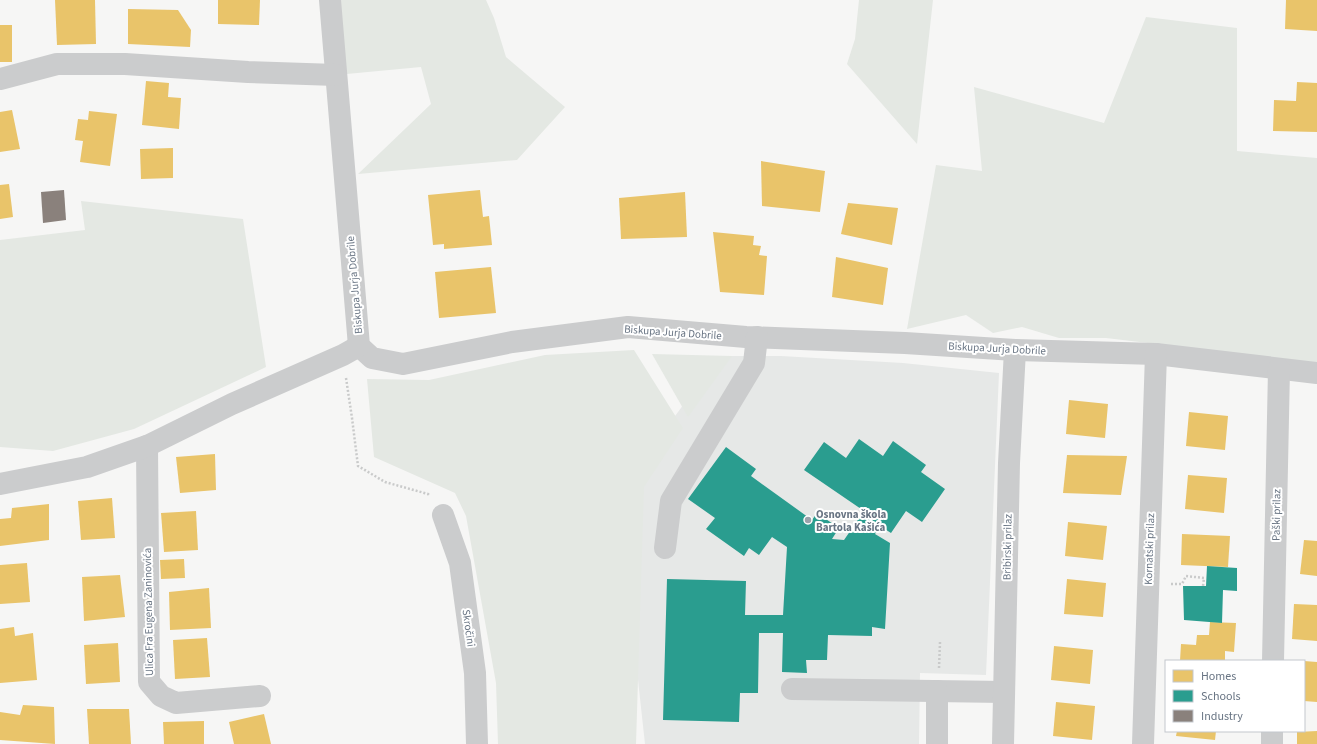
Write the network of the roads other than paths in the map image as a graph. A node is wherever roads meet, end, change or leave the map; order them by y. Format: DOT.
graph roads {
  1 [pos="330,0"];
  2 [pos="336,75"];
  3 [pos="0,79"];
  4 [pos="757,337"];
  5 [pos="351,350"];
  6 [pos="1016,350"];
  7 [pos="1156,354"];
  8 [pos="1279,369"];
  9 [pos="1317,373"];
  10 [pos="147,446"];
  11 [pos="0,484"];
  12 [pos="443,515"];
  13 [pos="665,548"];
  14 [pos="1273,660"];
  15 [pos="792,689"];
  16 [pos="938,691"];
  17 [pos="1004,692"];
  18 [pos="260,696"];
  19 [pos="1272,732"];
  20 [pos="477,744"];
  21 [pos="937,744"];
  22 [pos="1003,744"];
  23 [pos="1143,744"];
  24 [pos="1272,744"];
  1 -- 2 [label="street, Biskupa Jurja Dobrile"];
  2 -- 3 [label="street"];
  2 -- 5 [label="street, Biskupa Jurja Dobrile"];
  4 -- 5 [label="street, Biskupa Jurja Dobrile"];
  4 -- 6 [label="street, Biskupa Jurja Dobrile"];
  4 -- 13 [label="street"];
  5 -- 10 [label="street"];
  6 -- 7 [label="street, Biskupa Jurja Dobrile"];
  6 -- 17 [label="street, Bribirski prilaz"];
  7 -- 8 [label="street, Biskupa Jurja Dobrile"];
  7 -- 23 [label="street, Kornatski prilaz"];
  8 -- 9 [label="street, Biskupa Jurja Dobrile"];
  8 -- 14 [label="street, Paški prilaz"];
  10 -- 11 [label="street"];
  10 -- 18 [label="street, Ulica Fra Eugena Zaninovića"];
  12 -- 20 [label="street, Skročini"];
  15 -- 16 [label="street"];
  16 -- 17 [label="street"];
  16 -- 21 [label="street"];
  17 -- 22 [label="street, Bribirski prilaz"];
  19 -- 24 [label="street"];
}
